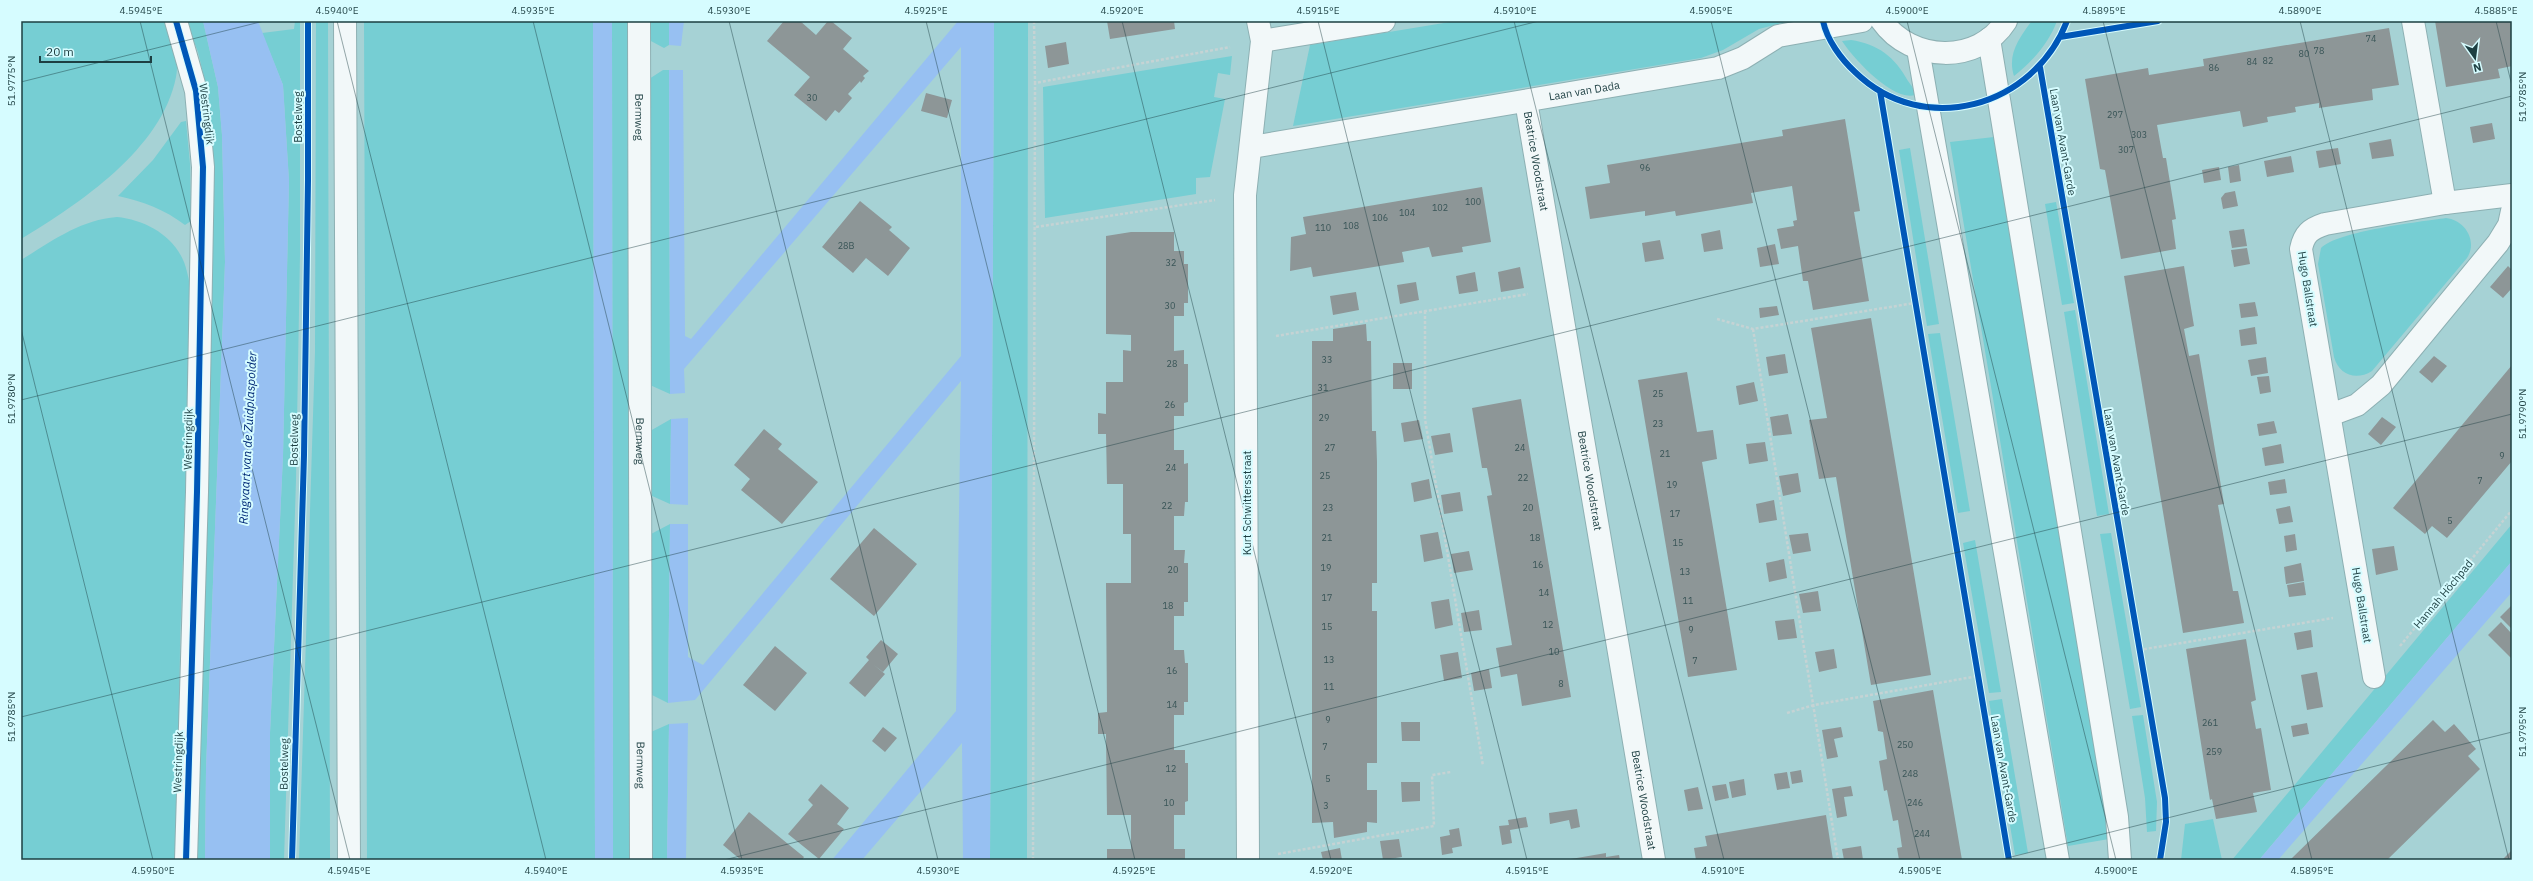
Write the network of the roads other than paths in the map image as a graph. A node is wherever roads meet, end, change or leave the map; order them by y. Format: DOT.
graph roads {
  1 [pos="176,21"];
  2 [pos="345,21"];
  3 [pos="639,21"];
  4 [pos="1384,21"];
  5 [pos="1862,21"];
  6 [pos="1882,21"];
  7 [pos="2006,21"];
  8 [pos="2414,21"];
  9 [pos="1260,31"];
  10 [pos="1989,39"];
  11 [pos="1918,49"];
  12 [pos="1526,101"];
  13 [pos="1252,147"];
  14 [pos="2512,195"];
  15 [pos="2445,203"];
  16 [pos="2512,211"];
  17 [pos="2330,415"];
  18 [pos="2374,677"];
  19 [pos="186,860"];
  20 [pos="349,860"];
  21 [pos="641,860"];
  22 [pos="1248,860"];
  23 [pos="1654,860"];
  24 [pos="2058,860"];
  25 [pos="2120,860"];
  1 -- 19 [label="street, Westringdijk"];
  2 -- 20 [label="street"];
  3 -- 21 [label="street, Bermweg"];
  4 -- 9 [label="street"];
  5 -- 12 [label="street, Laan van Dada"];
  6 -- 11 [label="street"];
  7 -- 10 [label="street"];
  8 -- 15 [label="street"];
  9 -- 13 [label="street, Kurt Schwittersstraat"];
  10 -- 11 [label="street"];
  10 -- 25 [label="street"];
  11 -- 24 [label="street"];
  12 -- 13 [label="street, Laan van Dada"];
  12 -- 23 [label="street, Beatrice Woodstraat"];
  13 -- 22 [label="street, Kurt Schwittersstraat"];
  14 -- 15 [label="street, Hugo Ballstraat"];
  15 -- 17 [label="street, Hugo Ballstraat"];
  16 -- 17 [label="street"];
  17 -- 18 [label="street, Hugo Ballstraat"];
}
